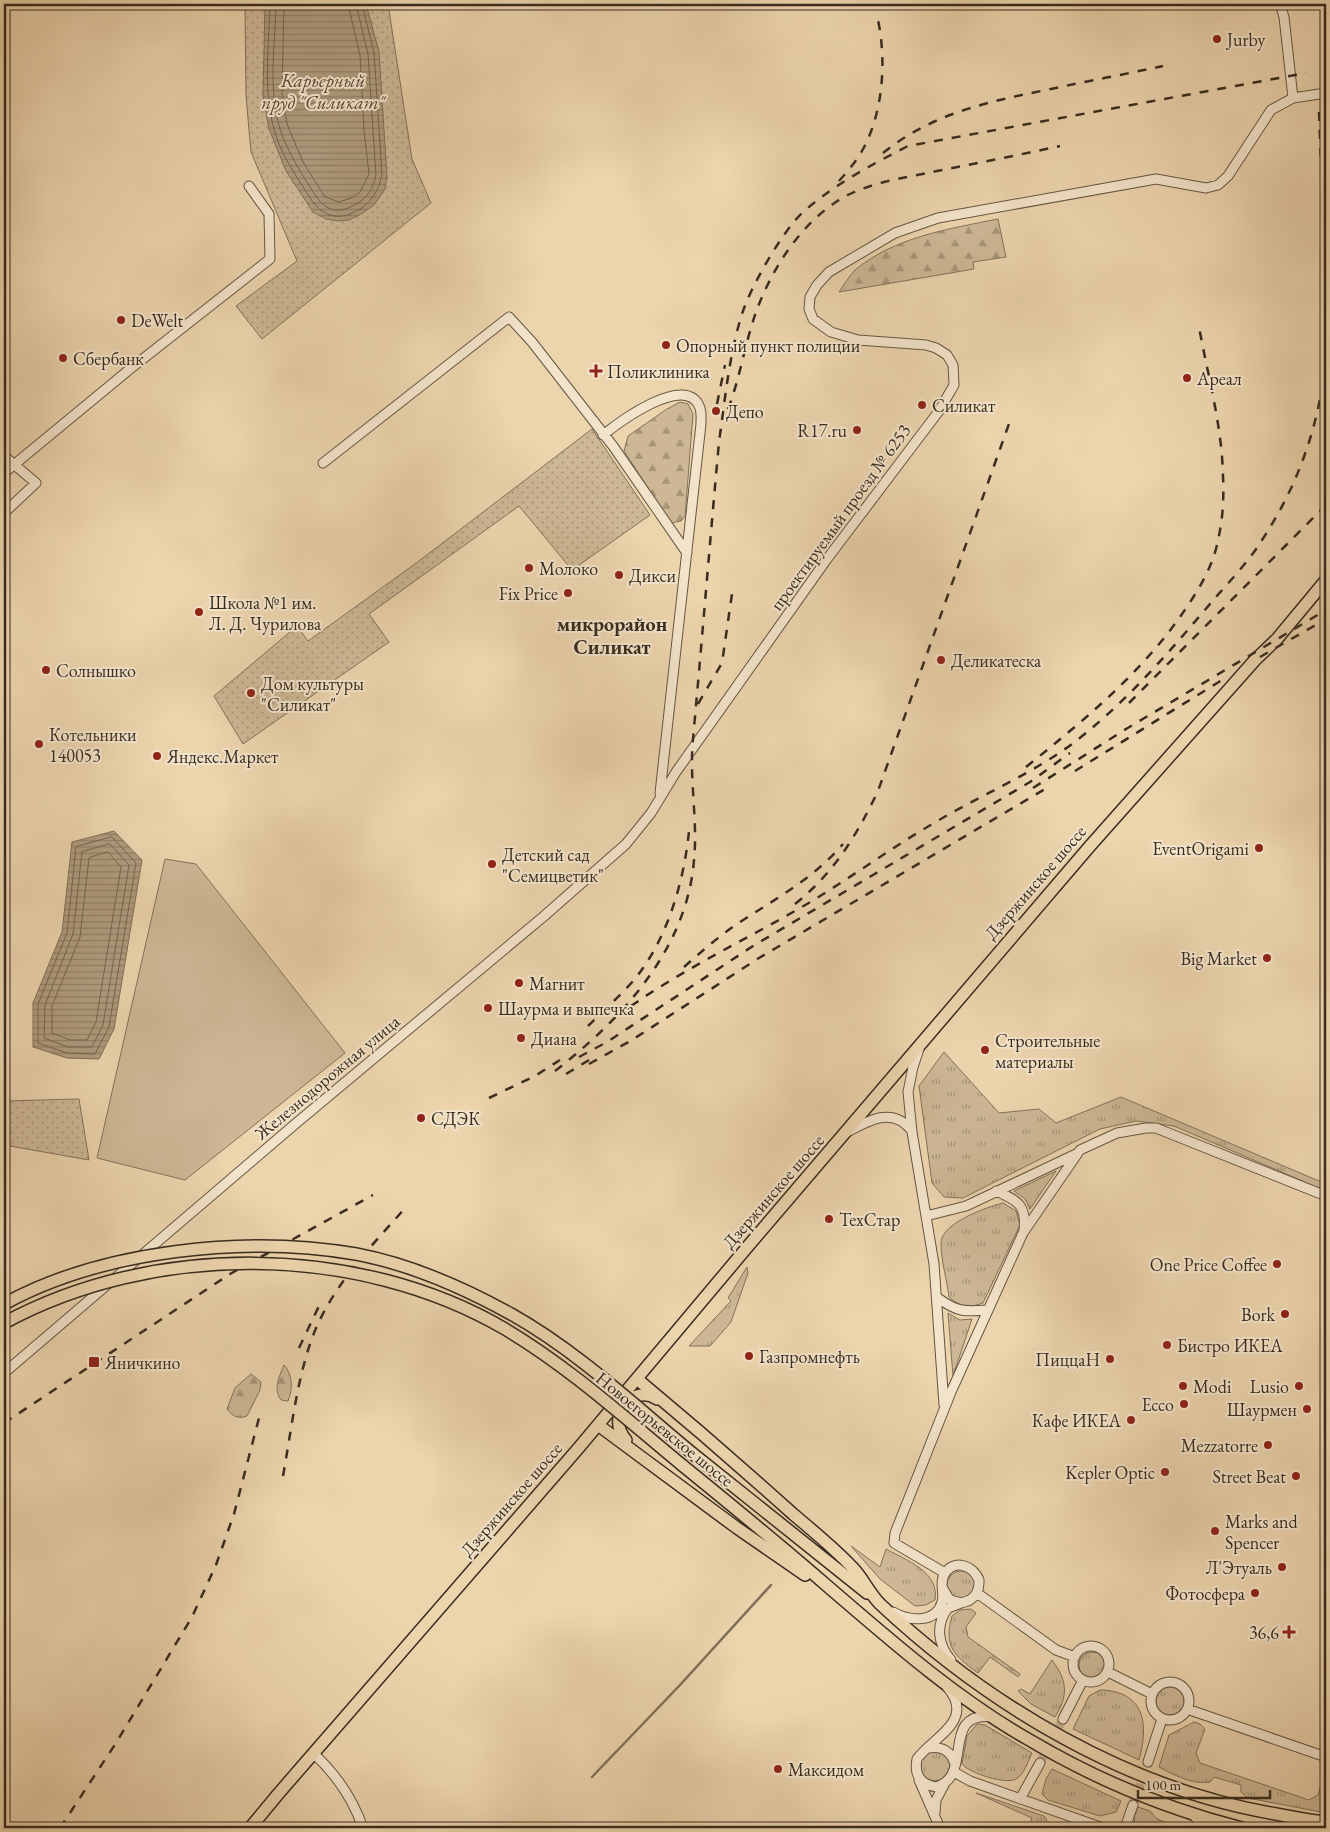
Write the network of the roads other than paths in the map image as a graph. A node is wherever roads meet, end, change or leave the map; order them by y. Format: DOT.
graph roads {
  1 [pos="1280,4"];
  2 [pos="1326,93"];
  3 [pos="1292,98"];
  4 [pos="249,186"];
  5 [pos="603,434"];
  6 [pos="4,456"];
  7 [pos="14,463"];
  8 [pos="323,463"];
  9 [pos="4,473"];
  10 [pos="4,513"];
  11 [pos="687,554"];
  12 [pos="1326,580"];
  13 [pos="659,795"];
  14 [pos="928,1034"];
  15 [pos="912,1132"];
  16 [pos="844,1134"];
  17 [pos="1076,1154"];
  18 [pos="996,1191"];
  19 [pos="1326,1196"];
  20 [pos="926,1216"];
  21 [pos="1023,1233"];
  22 [pos="938,1298"];
  23 [pos="4,1304"];
  24 [pos="988,1310"];
  25 [pos="4,1323"];
  26 [pos="4,1373"];
  27 [pos="637,1379"];
  28 [pos="944,1410"];
  29 [pos="675,1412"];
  30 [pos="598,1424"];
  31 [pos="637,1453"];
  32 [pos="945,1573"];
  33 [pos="942,1587"];
  34 [pos="977,1593"];
  35 [pos="962,1603"];
  36 [pos="881,1605"];
  37 [pos="871,1623"];
  38 [pos="1075,1657"];
  39 [pos="956,1666"];
  40 [pos="1108,1672"];
  41 [pos="936,1675"];
  42 [pos="1083,1680"];
  43 [pos="1152,1694"];
  44 [pos="1187,1709"];
  45 [pos="993,1717"];
  46 [pos="1162,1718"];
  47 [pos="1062,1719"];
  48 [pos="928,1748"];
  49 [pos="313,1753"];
  50 [pos="1326,1757"];
  51 [pos="1040,1762"];
  52 [pos="1148,1762"];
  53 [pos="955,1770"];
  54 [pos="917,1775"];
  55 [pos="944,1785"];
  56 [pos="1020,1799"];
  57 [pos="1133,1805"];
  58 [pos="1186,1812"];
  59 [pos="935,1816"];
  60 [pos="1325,1821"];
  61 [pos="250,1828"];
  62 [pos="363,1828"];
  63 [pos="940,1828"];
  64 [pos="1103,1828"];
  65 [pos="1124,1828"];
  66 [pos="1208,1828"];
  67 [pos="1242,1828"];
  1 -- 3 [label="street"];
  2 -- 3 [label="street, проектируемый проезд № 6253"];
  3 -- 13 [label="street, проектируемый проезд № 6253"];
  4 -- 7 [label="street"];
  5 -- 8 [label="street"];
  5 -- 11 [label="street"];
  5 -- 11 [label="street"];
  6 -- 7 [label="street"];
  7 -- 9 [label="street"];
  7 -- 10 [label="street"];
  11 -- 13 [label="street"];
  12 -- 14 [label="main road, Дзержинское шоссе"];
  13 -- 26 [label="street, Железнодорожная улица"];
  14 -- 15 [label="street"];
  14 -- 16 [label="main road, Дзержинское шоссе"];
  15 -- 16 [label="street"];
  15 -- 20 [label="street"];
  16 -- 27 [label="main road, Дзержинское шоссе"];
  17 -- 18 [label="street"];
  17 -- 19 [label="street"];
  17 -- 21 [label="street"];
  18 -- 20 [label="street"];
  18 -- 21 [label="street"];
  20 -- 22 [label="street"];
  21 -- 24 [label="street"];
  22 -- 24 [label="street"];
  22 -- 28 [label="street"];
  23 -- 36 [label="main road, Новоегорьевское шоссе, bridge"];
  24 -- 28 [label="street"];
  25 -- 37 [label="main road, Новоегорьевское шоссе, bridge"];
  27 -- 29 [label="main road"];
  27 -- 30 [label="main road, Дзержинское шоссе"];
  28 -- 32 [label="street"];
  29 -- 31 [label="main road"];
  29 -- 36 [label="main road"];
  30 -- 31 [label="main road"];
  30 -- 49 [label="main road, Дзержинское шоссе"];
  31 -- 37 [label="main road"];
  32 -- 33 [label="street"];
  32 -- 34 [label="street"];
  33 -- 35 [label="street"];
  33 -- 36 [label="street"];
  34 -- 35 [label="street"];
  34 -- 38 [label="street"];
  35 -- 39 [label="street"];
  36 -- 39 [label="main road, Новоегорьевское шоссе"];
  37 -- 41 [label="main road, Новоегорьевское шоссе"];
  38 -- 40 [label="street"];
  38 -- 42 [label="street"];
  39 -- 60 [label="main road, Новоегорьевское шоссе"];
  40 -- 42 [label="street"];
  40 -- 43 [label="street"];
  41 -- 45 [label="main road, Новоегорьевское шоссе"];
  41 -- 48 [label="street"];
  42 -- 47 [label="street"];
  43 -- 44 [label="street"];
  43 -- 46 [label="street"];
  44 -- 46 [label="street"];
  44 -- 50 [label="street"];
  45 -- 53 [label="street"];
  45 -- 58 [label="main road, Новоегорьевское шоссе"];
  46 -- 52 [label="street"];
  48 -- 53 [label="street"];
  48 -- 54 [label="street"];
  49 -- 61 [label="main road, Дзержинское шоссе"];
  49 -- 62 [label="street"];
  51 -- 56 [label="street"];
  53 -- 55 [label="street"];
  53 -- 56 [label="street"];
  54 -- 55 [label="street"];
  54 -- 59 [label="street"];
  55 -- 59 [label="street"];
  56 -- 64 [label="street"];
  57 -- 65 [label="street"];
  58 -- 66 [label="street"];
  58 -- 67 [label="main road, Новоегорьевское шоссе"];
  59 -- 63 [label="street"];
}
